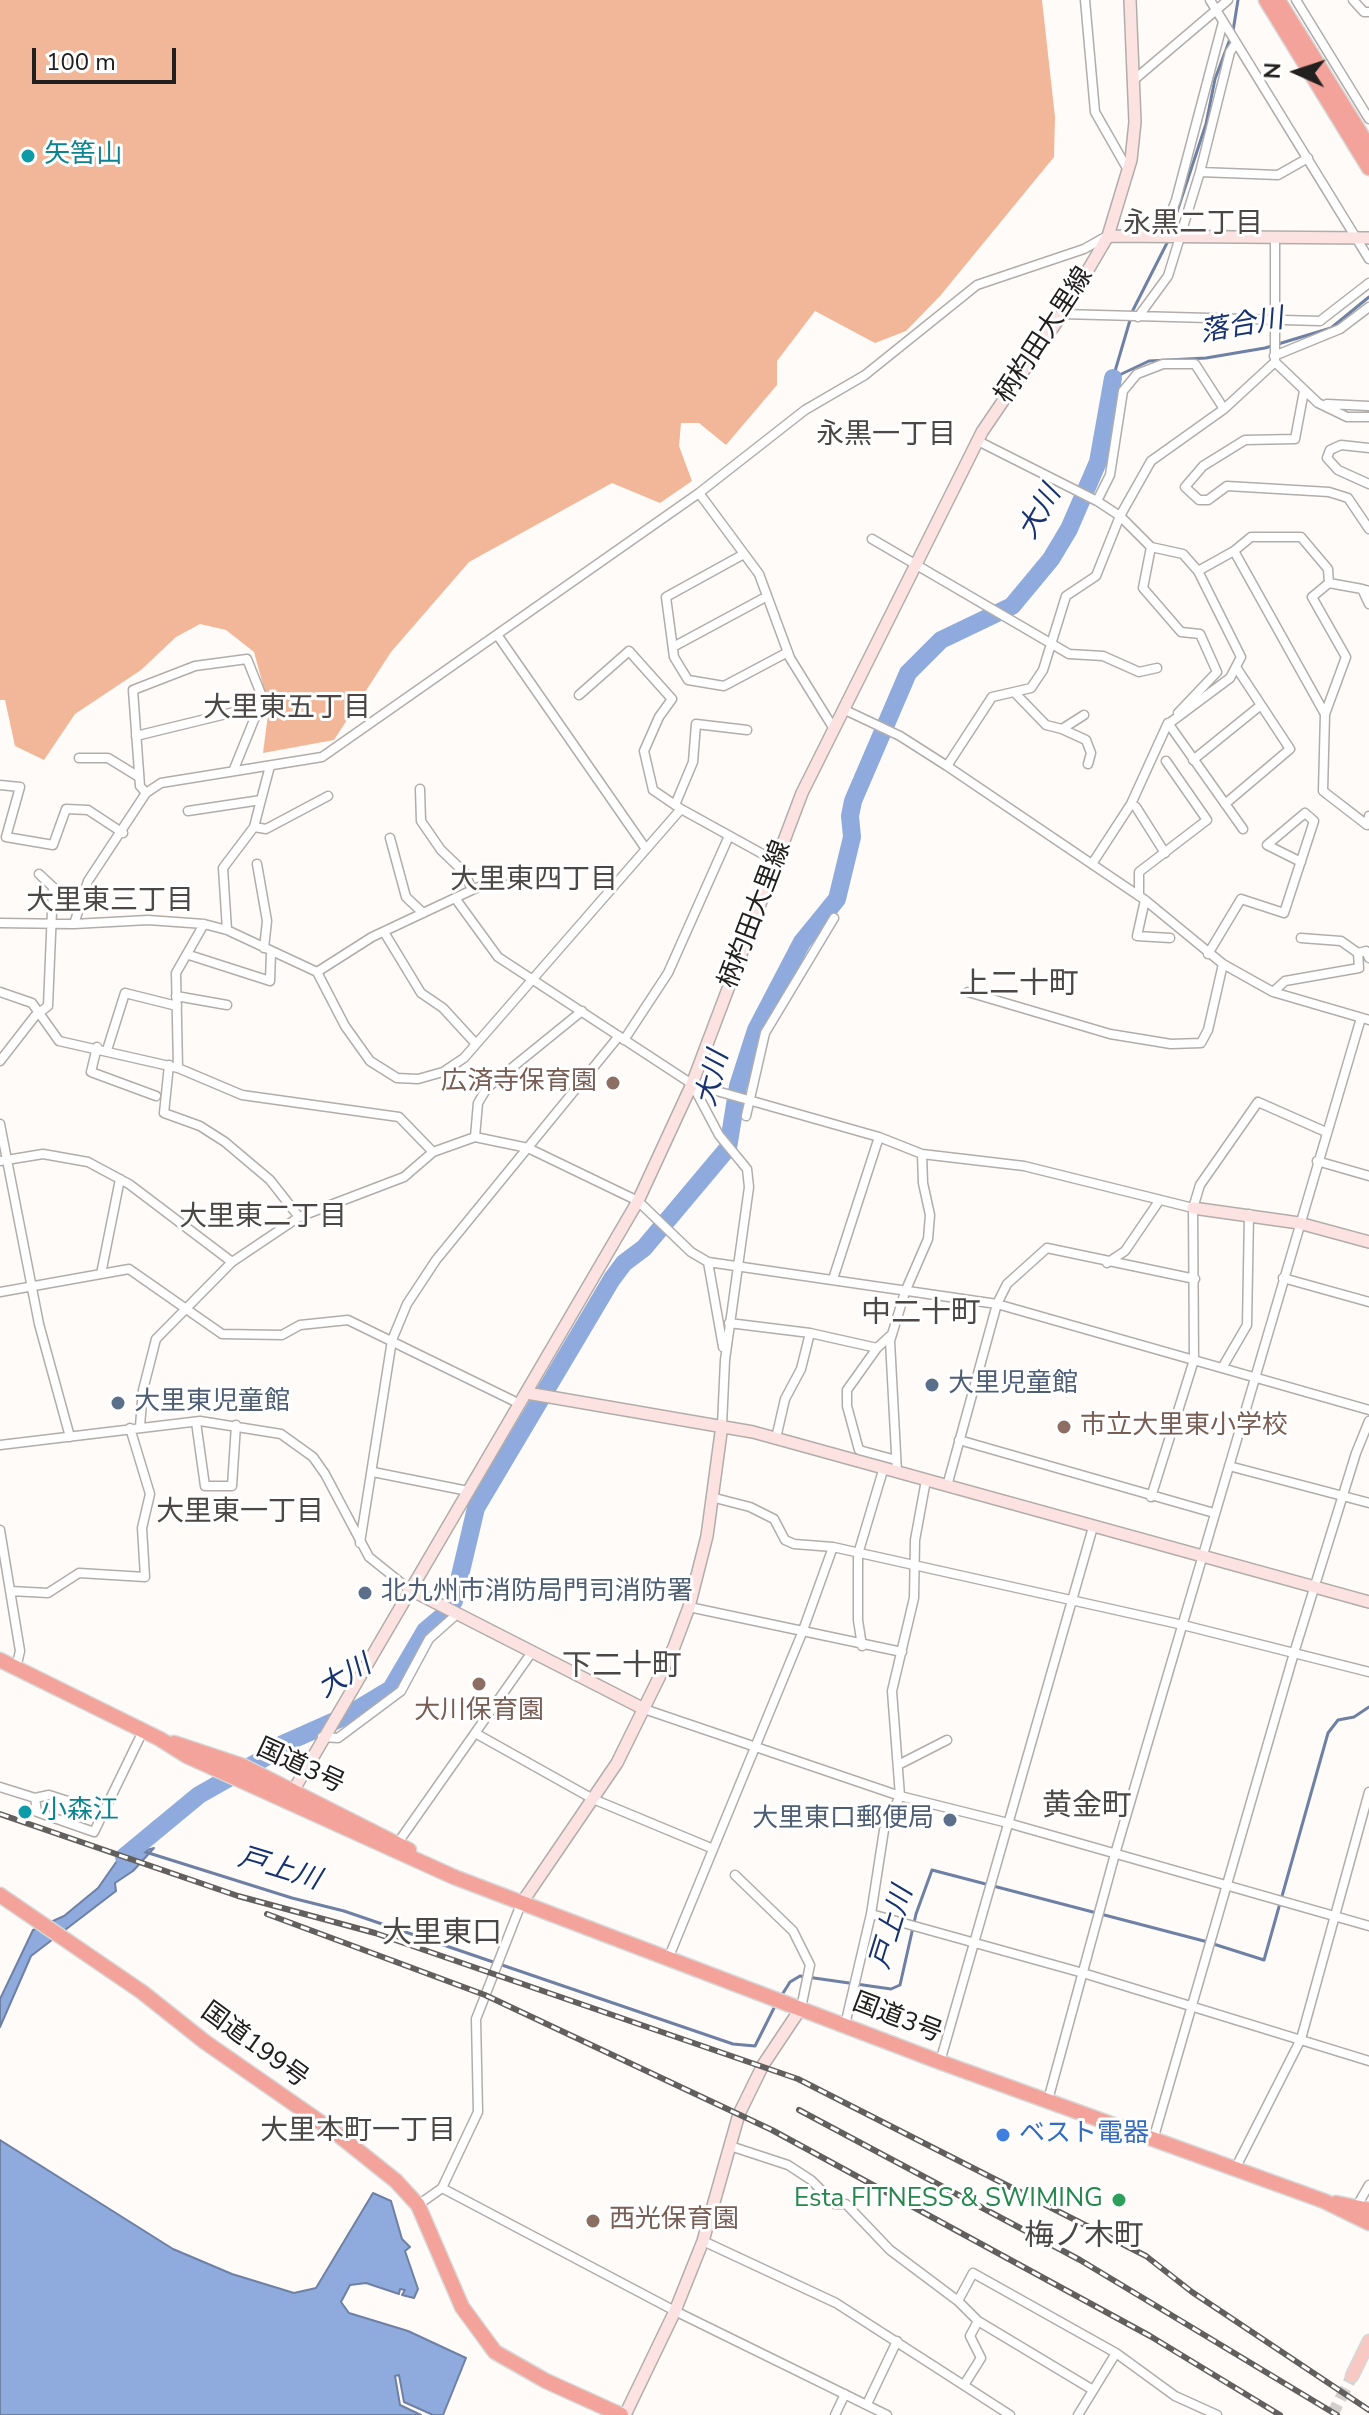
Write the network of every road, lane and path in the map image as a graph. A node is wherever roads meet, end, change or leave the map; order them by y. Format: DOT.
graph roads {
  1 [pos="1085,0"];
  2 [pos="1130,0"];
  3 [pos="1228,0"];
  4 [pos="1266,0"];
  5 [pos="1278,0"];
  6 [pos="1296,0"];
  7 [pos="1353,0"];
  8 [pos="1212,4"];
  9 [pos="1369,12"];
  10 [pos="1223,22"];
  11 [pos="1236,43"];
  12 [pos="1135,79"];
  13 [pos="1369,119"];
  14 [pos="1369,147"];
  15 [pos="1308,158"];
  16 [pos="1369,168"];
  17 [pos="1128,170"];
  18 [pos="1200,172"];
  19 [pos="1108,236"];
  20 [pos="1172,236"];
  21 [pos="1275,237"];
  22 [pos="1356,238"];
  23 [pos="1369,238"];
  24 [pos="1369,259"];
  25 [pos="1369,283"];
  26 [pos="1369,307"];
  27 [pos="1062,314"];
  28 [pos="1138,317"];
  29 [pos="1273,320"];
  30 [pos="1275,359"];
  31 [pos="1304,391"];
  32 [pos="1318,403"];
  33 [pos="1369,406"];
  34 [pos="1224,409"];
  35 [pos="1369,417"];
  36 [pos="978,441"];
  37 [pos="1369,448"];
  38 [pos="1369,484"];
  39 [pos="699,493"];
  40 [pos="1097,501"];
  41 [pos="1120,516"];
  42 [pos="1369,529"];
  43 [pos="872,539"];
  44 [pos="1151,547"];
  45 [pos="1234,551"];
  46 [pos="744,554"];
  47 [pos="917,563"];
  48 [pos="1198,571"];
  49 [pos="1329,583"];
  50 [pos="1366,590"];
  51 [pos="762,599"];
  52 [pos="1369,604"];
  53 [pos="498,636"];
  54 [pos="1050,643"];
  55 [pos="673,647"];
  56 [pos="788,652"];
  57 [pos="1236,667"];
  58 [pos="1157,668"];
  59 [pos="1015,693"];
  60 [pos="579,695"];
  61 [pos="1261,705"];
  62 [pos="259,706"];
  63 [pos="845,710"];
  64 [pos="1325,714"];
  65 [pos="1084,715"];
  66 [pos="1167,725"];
  67 [pos="834,729"];
  68 [pos="1062,729"];
  69 [pos="747,730"];
  70 [pos="136,736"];
  71 [pos="79,758"];
  72 [pos="1193,760"];
  73 [pos="1166,761"];
  74 [pos="1088,764"];
  75 [pos="270,766"];
  76 [pos="947,766"];
  77 [pos="234,769"];
  78 [pos="139,777"];
  79 [pos="0,785"];
  80 [pos="420,789"];
  81 [pos="146,793"];
  82 [pos="328,796"];
  83 [pos="261,800"];
  84 [pos="1225,804"];
  85 [pos="678,807"];
  86 [pos="1136,807"];
  87 [pos="188,811"];
  88 [pos="1368,824"];
  89 [pos="254,827"];
  90 [pos="1243,829"];
  91 [pos="123,833"];
  92 [pos="729,836"];
  93 [pos="390,838"];
  94 [pos="646,849"];
  95 [pos="1165,853"];
  96 [pos="777,862"];
  97 [pos="1301,862"];
  98 [pos="257,864"];
  99 [pos="1092,864"];
  100 [pos="515,871"];
  101 [pos="39,874"];
  102 [pos="472,890"];
  103 [pos="455,898"];
  104 [pos="1142,898"];
  105 [pos="423,913"];
  106 [pos="834,918"];
  107 [pos="0,923"];
  108 [pos="74,924"];
  109 [pos="204,924"];
  110 [pos="51,925"];
  111 [pos="227,930"];
  112 [pos="384,932"];
  113 [pos="1170,938"];
  114 [pos="1301,938"];
  115 [pos="268,950"];
  116 [pos="1366,952"];
  117 [pos="1208,954"];
  118 [pos="189,955"];
  119 [pos="1223,964"];
  120 [pos="317,972"];
  121 [pos="532,976"];
  122 [pos="0,992"];
  123 [pos="968,992"];
  124 [pos="1273,992"];
  125 [pos="176,1001"];
  126 [pos="227,1005"];
  127 [pos="582,1011"];
  128 [pos="42,1013"];
  129 [pos="1365,1019"];
  130 [pos="622,1038"];
  131 [pos="476,1044"];
  132 [pos="97,1047"];
  133 [pos="107,1050"];
  134 [pos="0,1061"];
  135 [pos="174,1067"];
  136 [pos="692,1084"];
  137 [pos="156,1096"];
  138 [pos="749,1101"];
  139 [pos="746,1116"];
  140 [pos="0,1124"];
  141 [pos="1326,1132"];
  142 [pos="475,1137"];
  143 [pos="879,1137"];
  144 [pos="528,1148"];
  145 [pos="433,1152"];
  146 [pos="922,1154"];
  147 [pos="5,1160"];
  148 [pos="1317,1161"];
  149 [pos="1369,1176"];
  150 [pos="120,1179"];
  151 [pos="638,1201"];
  152 [pos="1159,1201"];
  153 [pos="1193,1208"];
  154 [pos="1249,1214"];
  155 [pos="299,1217"];
  156 [pos="1299,1223"];
  157 [pos="1369,1242"];
  158 [pos="232,1262"];
  159 [pos="708,1262"];
  160 [pos="1107,1263"];
  161 [pos="736,1266"];
  162 [pos="101,1274"];
  163 [pos="1283,1278"];
  164 [pos="833,1279"];
  165 [pos="1195,1279"];
  166 [pos="33,1286"];
  167 [pos="0,1292"];
  168 [pos="905,1292"];
  169 [pos="1369,1302"];
  170 [pos="997,1304"];
  171 [pos="187,1309"];
  172 [pos="729,1323"];
  173 [pos="810,1333"];
  174 [pos="893,1334"];
  175 [pos="392,1340"];
  176 [pos="877,1348"];
  177 [pos="725,1360"];
  178 [pos="1194,1360"];
  179 [pos="1222,1368"];
  180 [pos="1255,1379"];
  181 [pos="523,1398"];
  182 [pos="1369,1410"];
  183 [pos="1369,1421"];
  184 [pos="196,1422"];
  185 [pos="236,1425"];
  186 [pos="722,1425"];
  187 [pos="140,1426"];
  188 [pos="130,1428"];
  189 [pos="70,1437"];
  190 [pos="776,1438"];
  191 [pos="959,1440"];
  192 [pos="0,1445"];
  193 [pos="896,1466"];
  194 [pos="1229,1466"];
  195 [pos="884,1467"];
  196 [pos="373,1472"];
  197 [pos="926,1480"];
  198 [pos="947,1486"];
  199 [pos="468,1491"];
  200 [pos="1345,1494"];
  201 [pos="1151,1497"];
  202 [pos="715,1498"];
  203 [pos="1369,1503"];
  204 [pos="1214,1513"];
  205 [pos="1093,1527"];
  206 [pos="0,1530"];
  207 [pos="360,1543"];
  208 [pos="833,1547"];
  209 [pos="858,1554"];
  210 [pos="1204,1557"];
  211 [pos="913,1567"];
  212 [pos="1313,1588"];
  213 [pos="409,1589"];
  214 [pos="10,1591"];
  215 [pos="1071,1601"];
  216 [pos="1369,1602"];
  217 [pos="689,1607"];
  218 [pos="456,1614"];
  219 [pos="1183,1625"];
  220 [pos="802,1633"];
  221 [pos="862,1646"];
  222 [pos="532,1652"];
  223 [pos="902,1652"];
  224 [pos="1294,1653"];
  225 [pos="0,1660"];
  226 [pos="16,1668"];
  227 [pos="1369,1672"];
  228 [pos="644,1709"];
  229 [pos="143,1731"];
  230 [pos="475,1733"];
  231 [pos="322,1737"];
  232 [pos="160,1739"];
  233 [pos="947,1740"];
  234 [pos="754,1749"];
  235 [pos="900,1764"];
  236 [pos="0,1787"];
  237 [pos="1369,1792"];
  238 [pos="290,1796"];
  239 [pos="900,1796"];
  240 [pos="35,1798"];
  241 [pos="593,1799"];
  242 [pos="1367,1804"];
  243 [pos="102,1812"];
  244 [pos="1008,1823"];
  245 [pos="395,1847"];
  246 [pos="711,1848"];
  247 [pos="1115,1854"];
  248 [pos="735,1875"];
  249 [pos="1226,1884"];
  250 [pos="0,1895"];
  251 [pos="521,1904"];
  252 [pos="871,1914"];
  253 [pos="1335,1917"];
  254 [pos="1369,1926"];
  255 [pos="973,1943"];
  256 [pos="668,1959"];
  257 [pos="1083,1973"];
  258 [pos="1192,2006"];
  259 [pos="801,2008"];
  260 [pos="845,2025"];
  261 [pos="1301,2039"];
  262 [pos="1369,2061"];
  263 [pos="940,2062"];
  264 [pos="1048,2100"];
  265 [pos="1153,2140"];
  266 [pos="730,2146"];
  267 [pos="1235,2169"];
  268 [pos="1369,2185"];
  269 [pos="442,2188"];
  270 [pos="1324,2201"];
  271 [pos="418,2205"];
  272 [pos="1363,2208"];
  273 [pos="1369,2223"];
  274 [pos="703,2241"];
  275 [pos="958,2301"];
  276 [pos="675,2311"];
  277 [pos="978,2321"];
  278 [pos="897,2341"];
  279 [pos="1369,2341"];
  280 [pos="1116,2353"];
  281 [pos="1352,2376"];
  282 [pos="964,2385"];
  283 [pos="1093,2390"];
  284 [pos="845,2394"];
  285 [pos="867,2404"];
  286 [pos="623,2415"];
  287 [pos="835,2415"];
  288 [pos="887,2415"];
  289 [pos="1010,2415"];
  290 [pos="1078,2415"];
  291 [pos="1217,2415"];
  1 -- 17 [label="street"];
  2 -- 12 [label="street, 柄杓田大里線"];
  3 -- 8 [label="street"];
  4 -- 16 [label="highway"];
  5 -- 14 [label="highway"];
  6 -- 13 [label="street"];
  7 -- 9 [label="street"];
  8 -- 10 [label="street"];
  8 -- 12 [label="street"];
  10 -- 11 [label="street"];
  10 -- 20 [label="street"];
  11 -- 15 [label="street"];
  11 -- 18 [label="street"];
  12 -- 17 [label="street, 柄杓田大里線"];
  15 -- 18 [label="street"];
  15 -- 22 [label="street"];
  17 -- 19 [label="street, 柄杓田大里線"];
  18 -- 20 [label="street"];
  19 -- 20 [label="street"];
  19 -- 27 [label="street, 柄杓田大里線"];
  19 -- 39 [label="street"];
  20 -- 21 [label="street"];
  20 -- 28 [label="street"];
  21 -- 22 [label="street"];
  21 -- 29 [label="street"];
  22 -- 23 [label="street"];
  22 -- 24 [label="street"];
  25 -- 29 [label="street"];
  26 -- 30 [label="street"];
  27 -- 28 [label="street"];
  27 -- 36 [label="street, 柄杓田大里線"];
  28 -- 29 [label="street"];
  29 -- 30 [label="street"];
  30 -- 31 [label="street"];
  30 -- 34 [label="street"];
  31 -- 32 [label="street"];
  31 -- 42 [label="street"];
  32 -- 33 [label="street"];
  32 -- 35 [label="street"];
  34 -- 40 [label="street"];
  34 -- 41 [label="street"];
  36 -- 40 [label="street"];
  36 -- 47 [label="street, 柄杓田大里線"];
  37 -- 38 [label="street"];
  39 -- 46 [label="street"];
  39 -- 53 [label="street"];
  40 -- 41 [label="street"];
  41 -- 44 [label="street"];
  41 -- 54 [label="street"];
  43 -- 47 [label="street"];
  44 -- 48 [label="street"];
  44 -- 66 [label="street"];
  45 -- 48 [label="street"];
  45 -- 49 [label="street"];
  45 -- 64 [label="street"];
  46 -- 55 [label="street"];
  46 -- 56 [label="street"];
  47 -- 54 [label="street"];
  47 -- 63 [label="street, 柄杓田大里線"];
  48 -- 57 [label="street"];
  49 -- 50 [label="street"];
  49 -- 64 [label="street"];
  50 -- 52 [label="street"];
  51 -- 55 [label="street"];
  53 -- 75 [label="street"];
  53 -- 94 [label="street"];
  54 -- 58 [label="street"];
  54 -- 59 [label="street"];
  55 -- 56 [label="street"];
  56 -- 67 [label="street"];
  57 -- 61 [label="street"];
  57 -- 66 [label="street"];
  59 -- 68 [label="street"];
  59 -- 76 [label="street"];
  60 -- 85 [label="street"];
  61 -- 72 [label="street"];
  61 -- 84 [label="street"];
  62 -- 70 [label="street"];
  62 -- 70 [label="street"];
  62 -- 77 [label="street"];
  63 -- 67 [label="street, 柄杓田大里線"];
  63 -- 76 [label="street"];
  64 -- 88 [label="street"];
  65 -- 68 [label="street"];
  66 -- 72 [label="street"];
  66 -- 99 [label="street"];
  67 -- 96 [label="street, 柄杓田大里線"];
  68 -- 74 [label="street"];
  69 -- 85 [label="street"];
  70 -- 78 [label="street"];
  71 -- 78 [label="street"];
  72 -- 84 [label="street"];
  73 -- 95 [label="street"];
  75 -- 77 [label="street"];
  75 -- 83 [label="street"];
  76 -- 99 [label="street"];
  77 -- 81 [label="street"];
  78 -- 81 [label="street"];
  79 -- 91 [label="street"];
  80 -- 102 [label="street"];
  81 -- 91 [label="street"];
  82 -- 89 [label="street"];
  83 -- 87 [label="street"];
  83 -- 89 [label="street"];
  84 -- 90 [label="street"];
  85 -- 92 [label="street"];
  85 -- 94 [label="street"];
  86 -- 95 [label="street"];
  89 -- 111 [label="street"];
  91 -- 108 [label="street"];
  92 -- 96 [label="street"];
  92 -- 130 [label="street"];
  93 -- 105 [label="street"];
  94 -- 121 [label="street"];
  95 -- 104 [label="street"];
  96 -- 136 [label="street, 柄杓田大里線"];
  97 -- 97 [label="street"];
  97 -- 117 [label="street"];
  98 -- 115 [label="street"];
  99 -- 104 [label="street"];
  100 -- 102 [label="street"];
  101 -- 110 [label="street"];
  102 -- 103 [label="street"];
  103 -- 105 [label="street"];
  103 -- 121 [label="street"];
  104 -- 113 [label="street"];
  104 -- 117 [label="street"];
  105 -- 112 [label="street"];
  106 -- 138 [label="street"];
  107 -- 110 [label="street"];
  108 -- 109 [label="street"];
  108 -- 110 [label="street"];
  109 -- 111 [label="street"];
  109 -- 118 [label="street"];
  110 -- 128 [label="street"];
  111 -- 115 [label="street"];
  112 -- 120 [label="street"];
  112 -- 131 [label="street"];
  114 -- 116 [label="street"];
  115 -- 118 [label="street"];
  115 -- 120 [label="street"];
  116 -- 124 [label="street"];
  117 -- 119 [label="street"];
  118 -- 125 [label="street"];
  119 -- 123 [label="street"];
  119 -- 124 [label="street"];
  120 -- 131 [label="street"];
  121 -- 127 [label="street"];
  121 -- 131 [label="street"];
  122 -- 128 [label="street"];
  124 -- 129 [label="street"];
  125 -- 126 [label="street"];
  125 -- 133 [label="street"];
  125 -- 135 [label="street"];
  127 -- 130 [label="street"];
  127 -- 142 [label="street"];
  128 -- 132 [label="street"];
  128 -- 134 [label="street"];
  129 -- 141 [label="street"];
  130 -- 136 [label="street"];
  130 -- 144 [label="street"];
  132 -- 133 [label="street"];
  132 -- 137 [label="street"];
  133 -- 135 [label="street"];
  135 -- 145 [label="street"];
  135 -- 155 [label="street"];
  136 -- 138 [label="street"];
  136 -- 151 [label="street, 柄杓田大里線"];
  136 -- 161 [label="street"];
  138 -- 139 [label="street"];
  138 -- 143 [label="street"];
  140 -- 147 [label="street"];
  141 -- 148 [label="street"];
  141 -- 153 [label="street"];
  142 -- 144 [label="street"];
  142 -- 145 [label="street"];
  143 -- 146 [label="street"];
  143 -- 164 [label="street"];
  144 -- 151 [label="street"];
  144 -- 175 [label="street"];
  145 -- 155 [label="street"];
  146 -- 152 [label="street"];
  146 -- 168 [label="street"];
  147 -- 150 [label="street"];
  147 -- 166 [label="street"];
  148 -- 149 [label="street"];
  148 -- 156 [label="street"];
  150 -- 158 [label="street"];
  150 -- 162 [label="street"];
  151 -- 159 [label="street"];
  151 -- 181 [label="street, 柄杓田大里線"];
  152 -- 153 [label="street"];
  152 -- 160 [label="street"];
  153 -- 154 [label="street"];
  153 -- 165 [label="street"];
  154 -- 156 [label="street"];
  154 -- 179 [label="street"];
  155 -- 158 [label="street"];
  156 -- 157 [label="street"];
  156 -- 163 [label="street"];
  158 -- 171 [label="street"];
  159 -- 161 [label="street"];
  159 -- 177 [label="street"];
  160 -- 165 [label="street"];
  160 -- 170 [label="street"];
  161 -- 164 [label="street"];
  161 -- 172 [label="street"];
  162 -- 166 [label="street"];
  162 -- 171 [label="street"];
  163 -- 169 [label="street"];
  163 -- 180 [label="street"];
  164 -- 168 [label="street"];
  165 -- 178 [label="street"];
  166 -- 167 [label="street"];
  166 -- 189 [label="street"];
  168 -- 170 [label="street"];
  168 -- 174 [label="street"];
  170 -- 178 [label="street"];
  170 -- 191 [label="street"];
  171 -- 175 [label="street"];
  171 -- 187 [label="street"];
  172 -- 173 [label="street"];
  172 -- 177 [label="street"];
  173 -- 176 [label="street"];
  173 -- 190 [label="street"];
  174 -- 176 [label="street"];
  174 -- 193 [label="street"];
  175 -- 181 [label="street"];
  175 -- 196 [label="street"];
  176 -- 193 [label="street"];
  177 -- 186 [label="street"];
  178 -- 179 [label="street"];
  178 -- 201 [label="street"];
  179 -- 180 [label="street"];
  180 -- 182 [label="street"];
  180 -- 194 [label="street"];
  181 -- 186 [label="street"];
  181 -- 199 [label="street, 柄杓田大里線"];
  183 -- 200 [label="street"];
  184 -- 185 [label="street"];
  184 -- 185 [label="street"];
  184 -- 187 [label="street"];
  185 -- 207 [label="street"];
  186 -- 190 [label="street"];
  186 -- 202 [label="street"];
  187 -- 188 [label="street"];
  188 -- 189 [label="street"];
  188 -- 214 [label="street"];
  189 -- 192 [label="street"];
  190 -- 195 [label="street"];
  191 -- 198 [label="street"];
  191 -- 201 [label="street"];
  193 -- 195 [label="street"];
  193 -- 197 [label="street"];
  194 -- 200 [label="street"];
  194 -- 204 [label="street"];
  195 -- 209 [label="street"];
  196 -- 199 [label="street"];
  196 -- 207 [label="street"];
  197 -- 198 [label="street"];
  197 -- 211 [label="street"];
  198 -- 205 [label="street"];
  199 -- 213 [label="street, 柄杓田大里線"];
  200 -- 203 [label="street"];
  200 -- 212 [label="street"];
  201 -- 204 [label="street"];
  202 -- 208 [label="street"];
  202 -- 217 [label="street"];
  204 -- 210 [label="street"];
  205 -- 210 [label="street"];
  205 -- 215 [label="street"];
  206 -- 214 [label="street"];
  207 -- 213 [label="street"];
  208 -- 209 [label="street"];
  208 -- 220 [label="street"];
  209 -- 211 [label="street"];
  209 -- 221 [label="street"];
  210 -- 212 [label="street"];
  210 -- 219 [label="street"];
  211 -- 215 [label="street"];
  211 -- 223 [label="street"];
  212 -- 216 [label="street"];
  212 -- 224 [label="street"];
  213 -- 218 [label="street"];
  213 -- 231 [label="street, 柄杓田大里線"];
  214 -- 226 [label="street"];
  215 -- 219 [label="street"];
  215 -- 244 [label="street"];
  217 -- 220 [label="street"];
  217 -- 228 [label="street"];
  218 -- 222 [label="street"];
  218 -- 231 [label="street"];
  219 -- 224 [label="street"];
  219 -- 247 [label="street"];
  220 -- 221 [label="street"];
  220 -- 234 [label="street"];
  221 -- 223 [label="street"];
  222 -- 228 [label="street"];
  222 -- 230 [label="street"];
  223 -- 235 [label="street"];
  224 -- 227 [label="street"];
  224 -- 249 [label="street"];
  225 -- 226 [label="highway, 国道3号"];
  226 -- 229 [label="highway, 国道3号"];
  228 -- 234 [label="street"];
  228 -- 241 [label="street"];
  229 -- 232 [label="highway, 国道3号"];
  229 -- 243 [label="street"];
  230 -- 241 [label="street"];
  230 -- 245 [label="street"];
  231 -- 238 [label="street, 柄杓田大里線"];
  232 -- 238 [label="highway, 国道3号"];
  232 -- 238 [label="highway, 国道3号"];
  233 -- 235 [label="street"];
  234 -- 239 [label="street"];
  234 -- 246 [label="street"];
  235 -- 239 [label="street"];
  236 -- 240 [label="street"];
  237 -- 242 [label="street"];
  238 -- 245 [label="highway, 国道3号"];
  239 -- 244 [label="street"];
  239 -- 252 [label="street"];
  240 -- 243 [label="street"];
  240 -- 243 [label="street"];
  241 -- 246 [label="street"];
  241 -- 251 [label="street"];
  242 -- 253 [label="street"];
  244 -- 247 [label="street"];
  244 -- 255 [label="street"];
  245 -- 251 [label="highway, 国道3号"];
  246 -- 256 [label="street"];
  247 -- 249 [label="street"];
  247 -- 257 [label="street"];
  248 -- 259 [label="street"];
  249 -- 253 [label="street"];
  249 -- 258 [label="street"];
  250 -- 271 [label="highway, 国道199号"];
  251 -- 256 [label="highway, 国道3号"];
  251 -- 269 [label="street"];
  252 -- 255 [label="street"];
  252 -- 260 [label="street"];
  253 -- 254 [label="street"];
  253 -- 261 [label="street"];
  255 -- 257 [label="street"];
  255 -- 263 [label="street"];
  256 -- 259 [label="highway, 国道3号"];
  257 -- 258 [label="street"];
  257 -- 264 [label="street"];
  258 -- 261 [label="street"];
  258 -- 265 [label="street"];
  259 -- 260 [label="highway, 国道3号"];
  259 -- 266 [label="street"];
  260 -- 263 [label="highway, 国道3号"];
  261 -- 262 [label="street"];
  261 -- 267 [label="street"];
  263 -- 264 [label="highway, 国道3号"];
  264 -- 265 [label="highway, 国道3号"];
  265 -- 267 [label="highway, 国道3号"];
  266 -- 274 [label="street"];
  266 -- 275 [label="street"];
  267 -- 270 [label="highway, 国道3号"];
  268 -- 272 [label="street"];
  269 -- 271 [label="street"];
  269 -- 276 [label="street"];
  270 -- 272 [label="highway, 国道3号"];
  270 -- 273 [label="highway, 国道3号"];
  271 -- 286 [label="highway, 国道199号"];
  274 -- 276 [label="street"];
  274 -- 278 [label="street"];
  275 -- 277 [label="street"];
  275 -- 280 [label="street"];
  276 -- 284 [label="street"];
  276 -- 286 [label="street"];
  277 -- 282 [label="street"];
  277 -- 283 [label="street"];
  278 -- 282 [label="street"];
  278 -- 285 [label="street"];
  279 -- 281 [label="main road"];
  280 -- 283 [label="street"];
  280 -- 291 [label="street"];
  282 -- 289 [label="street"];
  283 -- 290 [label="street"];
  284 -- 285 [label="street"];
  284 -- 287 [label="street"];
  285 -- 288 [label="street"];
}
